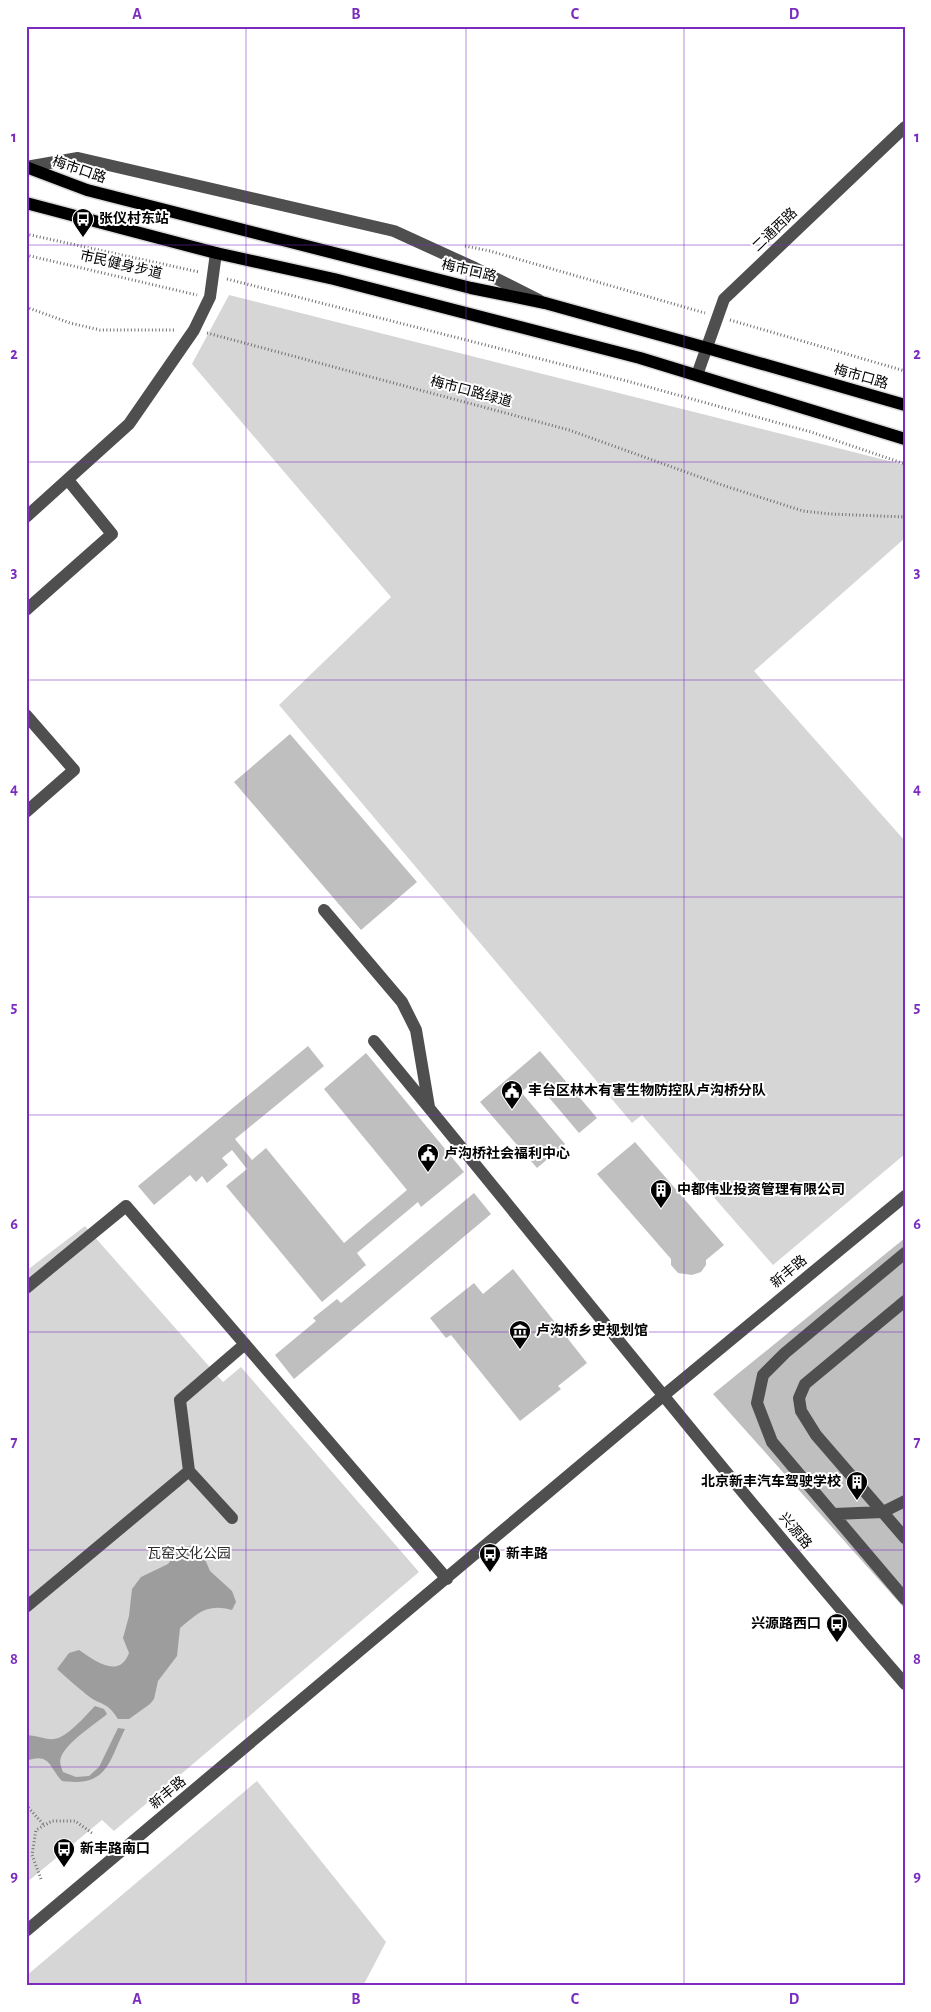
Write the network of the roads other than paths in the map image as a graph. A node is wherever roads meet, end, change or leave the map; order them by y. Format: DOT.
graph roads {
  1 [pos="905,127"];
  2 [pos="26,167"];
  3 [pos="26,203"];
  4 [pos="216,253"];
  5 [pos="545,303"];
  6 [pos="707,348"];
  7 [pos="697,375"];
  8 [pos="880,398"];
  9 [pos="905,399"];
  10 [pos="905,405"];
  11 [pos="905,439"];
  12 [pos="68,480"];
  13 [pos="26,517"];
  14 [pos="26,610"];
  15 [pos="26,715"];
  16 [pos="26,812"];
  17 [pos="324,910"];
  18 [pos="374,1041"];
  19 [pos="430,1109"];
  20 [pos="905,1196"];
  21 [pos="905,1253"];
  22 [pos="26,1288"];
  23 [pos="905,1301"];
  24 [pos="245,1344"];
  25 [pos="663,1396"];
  26 [pos="189,1471"];
  27 [pos="905,1501"];
  28 [pos="883,1512"];
  29 [pos="834,1514"];
  30 [pos="232,1518"];
  31 [pos="905,1538"];
  32 [pos="447,1578"];
  33 [pos="905,1599"];
  34 [pos="26,1607"];
  35 [pos="905,1684"];
  36 [pos="26,1931"];
  1 -- 6 [label="street, 二通西路"];
  2 -- 5 [label="main road, 梅市口路"];
  2 -- 5 [label="street"];
  3 -- 4 [label="main road"];
  4 -- 7 [label="main road"];
  4 -- 12 [label="street"];
  5 -- 6 [label="main road, 梅市口路"];
  6 -- 7 [label="street, 二通西路"];
  6 -- 8 [label="main road, 梅市口路"];
  7 -- 11 [label="main road"];
  8 -- 9 [label="street"];
  8 -- 10 [label="main road, 梅市口路"];
  12 -- 13 [label="street"];
  12 -- 14 [label="street"];
  15 -- 16 [label="street"];
  17 -- 19 [label="street"];
  18 -- 19 [label="street, 兴源路"];
  19 -- 25 [label="street, 兴源路"];
  20 -- 25 [label="street, 新丰路"];
  21 -- 29 [label="street"];
  22 -- 24 [label="street"];
  23 -- 28 [label="street"];
  24 -- 26 [label="street"];
  24 -- 32 [label="street"];
  25 -- 32 [label="street, 新丰路"];
  25 -- 35 [label="street, 兴源路"];
  26 -- 30 [label="street"];
  26 -- 34 [label="street"];
  27 -- 28 [label="street"];
  28 -- 29 [label="street"];
  28 -- 31 [label="street"];
  29 -- 33 [label="street"];
  32 -- 36 [label="street, 新丰路"];
}
